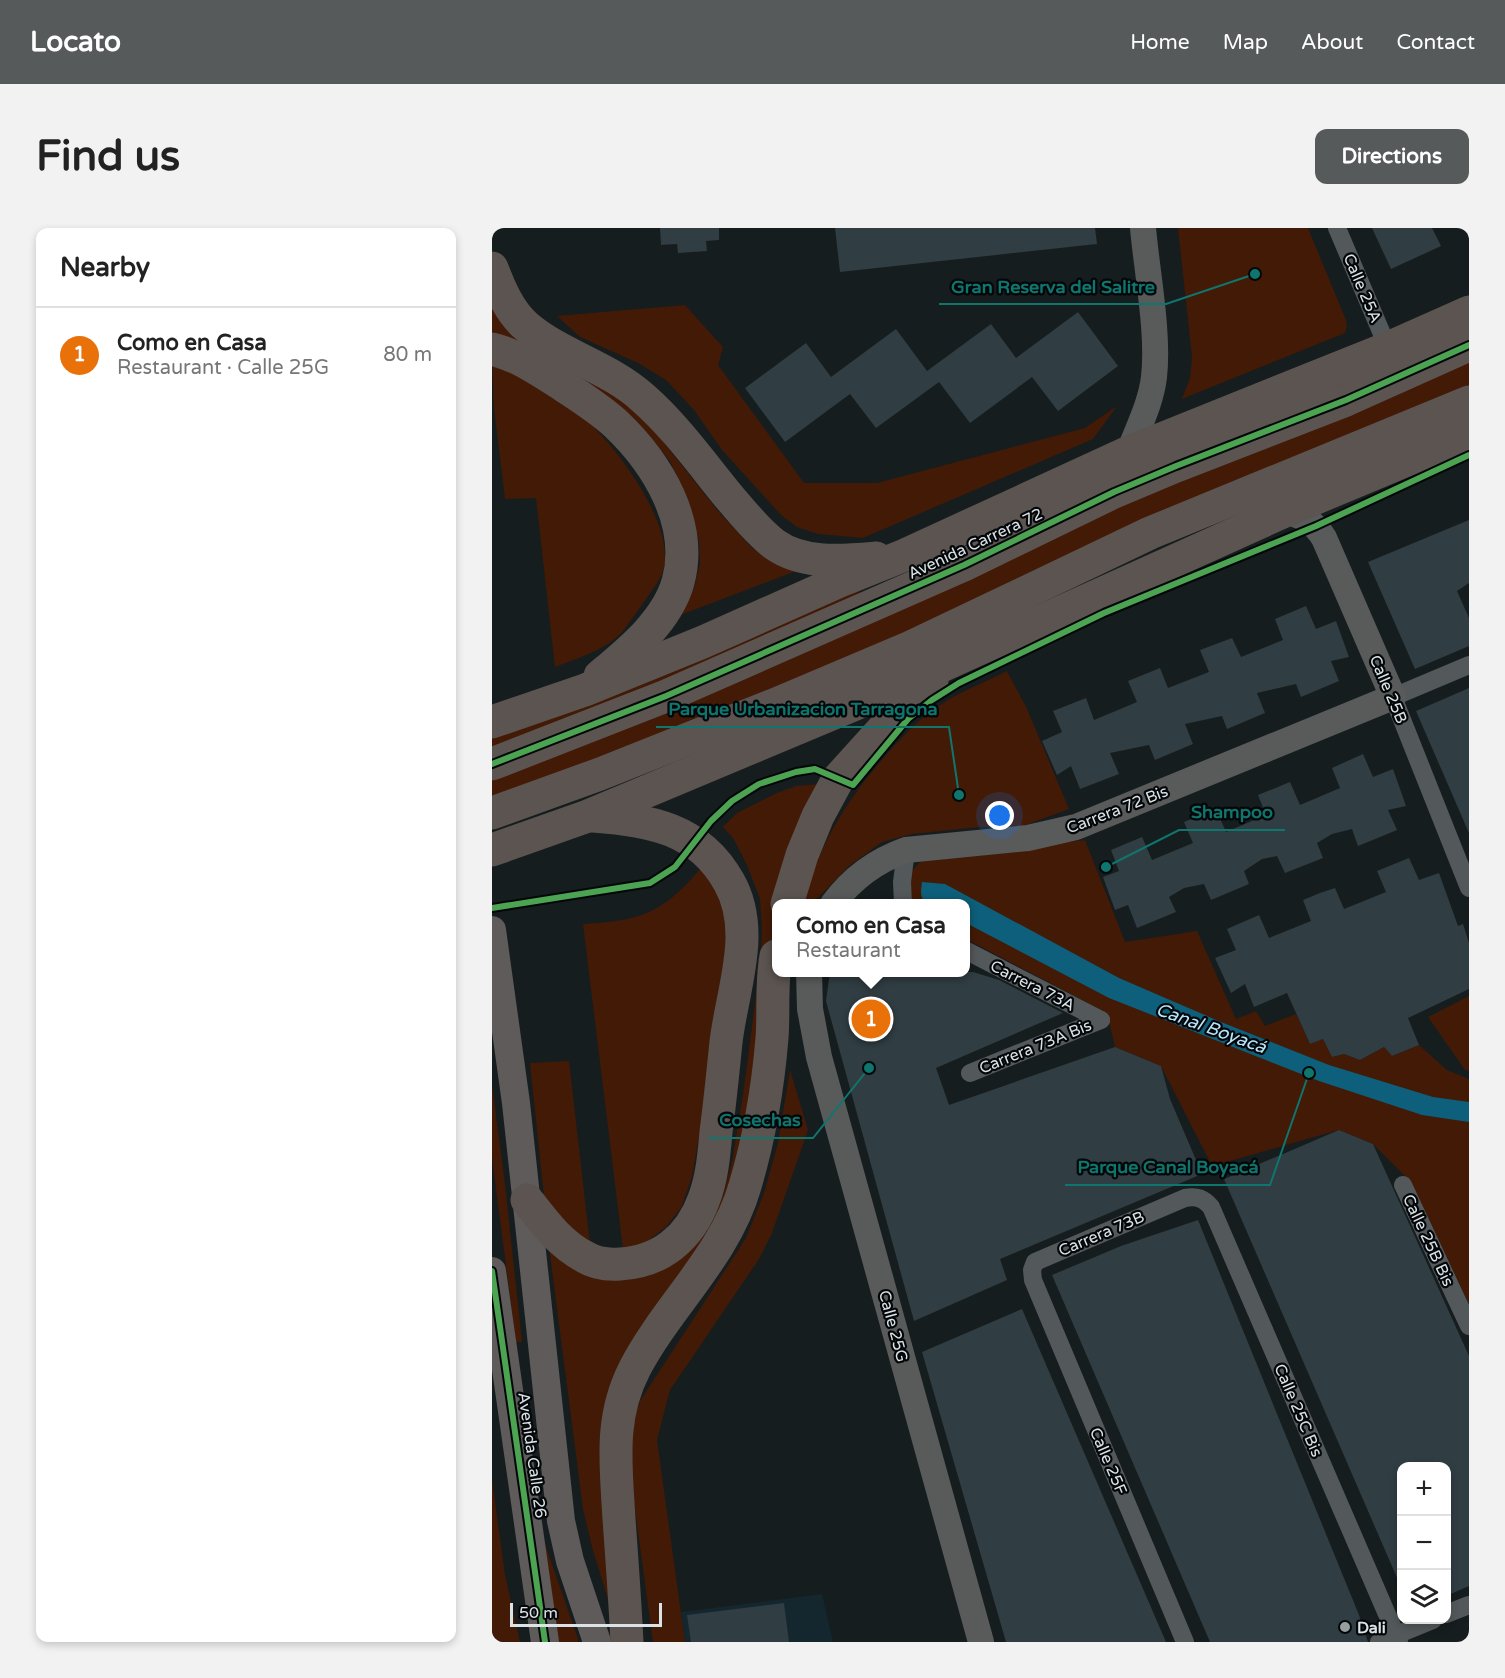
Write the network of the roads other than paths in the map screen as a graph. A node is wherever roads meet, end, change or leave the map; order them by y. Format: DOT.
graph roads {
  1 [pos="1143,228"];
  2 [pos="1337,228"];
  3 [pos="492,268"];
  4 [pos="1469,312"];
  5 [pos="1469,345"];
  6 [pos="1388,348"];
  7 [pos="492,349"];
  8 [pos="1469,402"];
  9 [pos="1469,434"];
  10 [pos="1129,452"];
  11 [pos="1285,511"];
  12 [pos="905,555"];
  13 [pos="1080,567"];
  14 [pos="866,608"];
  15 [pos="1033,626"];
  16 [pos="958,660"];
  17 [pos="1469,665"];
  18 [pos="585,690"];
  19 [pos="1393,697"];
  20 [pos="492,722"];
  21 [pos="492,764"];
  22 [pos="492,813"];
  23 [pos="588,816"];
  24 [pos="492,850"];
  25 [pos="906,850"];
  26 [pos="1469,888"];
  27 [pos="788,899"];
  28 [pos="836,899"];
  29 [pos="903,899"];
  30 [pos="492,930"];
  31 [pos="970,952"];
  32 [pos="776,977"];
  33 [pos="809,977"];
  34 [pos="1101,1020"];
  35 [pos="970,1072"];
  36 [pos="1403,1185"];
  37 [pos="1185,1198"];
  38 [pos="527,1200"];
  39 [pos="492,1271"];
  40 [pos="1033,1280"];
  41 [pos="1469,1326"];
  42 [pos="1469,1605"];
  43 [pos="1451,1612"];
  44 [pos="1425,1624"];
  45 [pos="1391,1640"];
  46 [pos="545,1642"];
  47 [pos="597,1642"];
  48 [pos="627,1642"];
  49 [pos="981,1642"];
  50 [pos="1185,1642"];
  1 -- 10 [label="street"];
  2 -- 6 [label="street, Calle 25A"];
  3 -- 12 [label="highway"];
  4 -- 6 [label="highway, Avenida Carrera 72"];
  5 -- 14 [label="highway, Avenida Carrera 72"];
  6 -- 10 [label="highway, Avenida Carrera 72"];
  7 -- 18 [label="highway"];
  8 -- 13 [label="highway"];
  9 -- 11 [label="highway"];
  10 -- 12 [label="highway, Avenida Carrera 72"];
  11 -- 15 [label="highway"];
  11 -- 19 [label="street, Calle 25B"];
  12 -- 14 [label="highway"];
  12 -- 18 [label="highway, Avenida Carrera 72"];
  13 -- 15 [label="highway"];
  13 -- 22 [label="highway"];
  14 -- 21 [label="highway, Avenida Carrera 72"];
  15 -- 16 [label="highway"];
  16 -- 23 [label="highway"];
  16 -- 27 [label="highway"];
  17 -- 19 [label="street, Carrera 72 Bis"];
  18 -- 20 [label="highway, Avenida Carrera 72"];
  19 -- 25 [label="street, Carrera 72 Bis"];
  19 -- 26 [label="street, Calle 25B"];
  23 -- 24 [label="highway"];
  23 -- 38 [label="highway"];
  25 -- 28 [label="street, Carrera 72 Bis"];
  25 -- 29 [label="street"];
  30 -- 38 [label="main road, Avenida Calle 26"];
  31 -- 34 [label="street, Carrera 73A"];
  32 -- 48 [label="highway"];
  33 -- 49 [label="street, Calle 25G"];
  34 -- 35 [label="street, Carrera 73A Bis"];
  36 -- 41 [label="street, Calle 25B Bis"];
  37 -- 40 [label="street, Carrera 73B"];
  37 -- 45 [label="street, Calle 25C Bis"];
  38 -- 47 [label="main road, Avenida Calle 26"];
  39 -- 46 [label="main road, Avenida Calle 26"];
  40 -- 50 [label="street, Calle 25F"];
  42 -- 43 [label="street"];
  44 -- 45 [label="street"];
}
